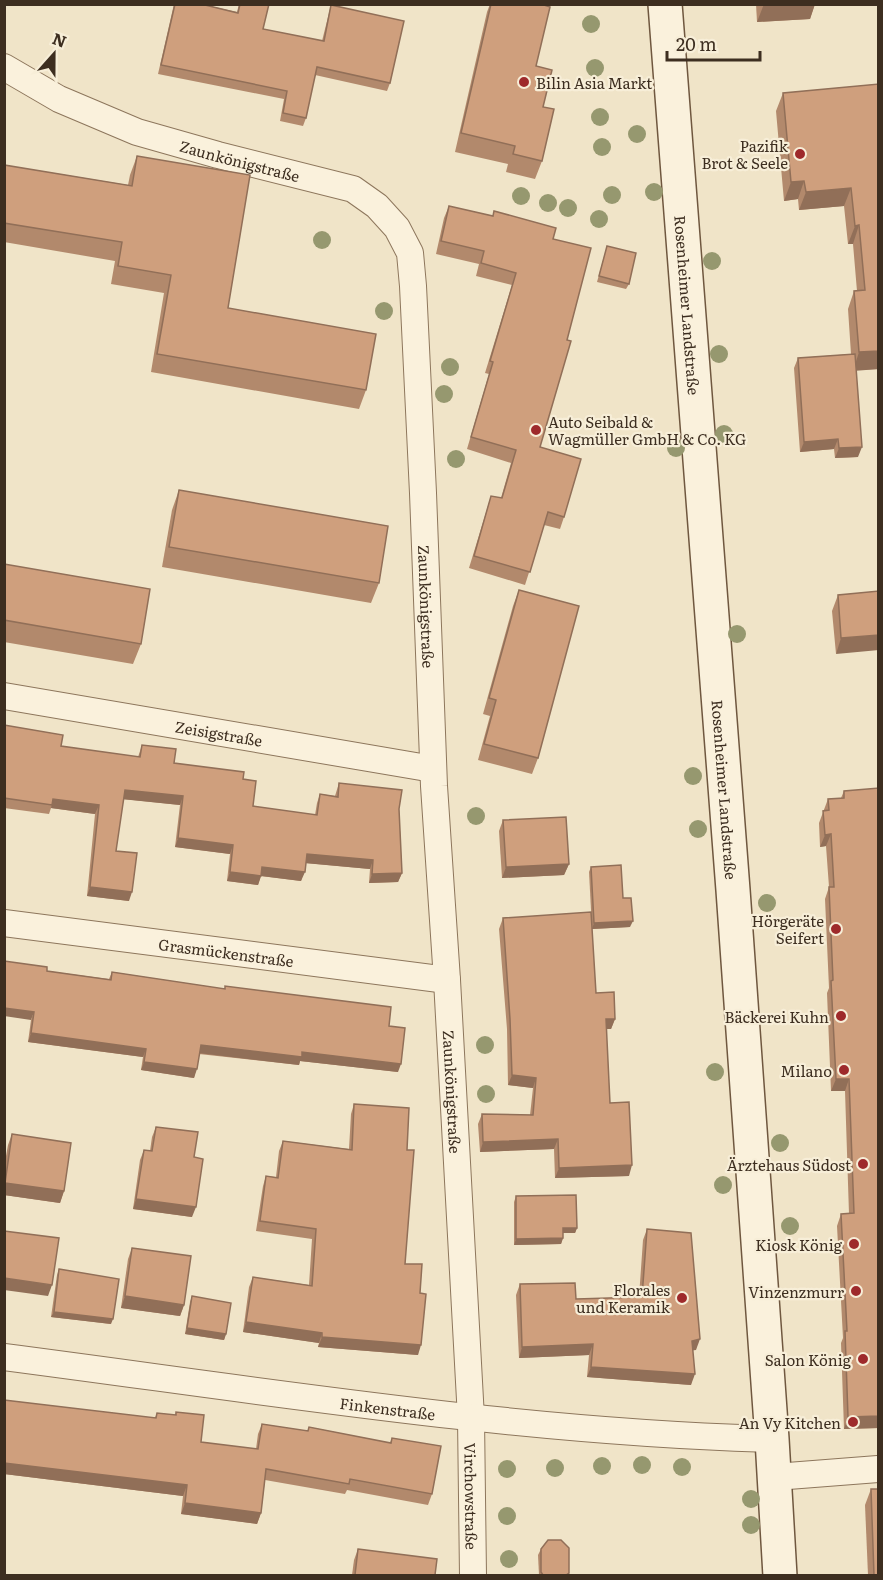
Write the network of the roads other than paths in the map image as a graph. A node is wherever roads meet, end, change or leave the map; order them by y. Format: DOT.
graph roads {
  1 [pos="665,4"];
  2 [pos="4,67"];
  3 [pos="4,696"];
  4 [pos="433,769"];
  5 [pos="4,923"];
  6 [pos="447,980"];
  7 [pos="4,1357"];
  8 [pos="471,1418"];
  9 [pos="772,1439"];
  10 [pos="879,1469"];
  11 [pos="775,1477"];
  12 [pos="473,1575"];
  13 [pos="780,1575"];
  1 -- 9 [label="main road, Rosenheimer Landstraße"];
  2 -- 4 [label="street, Zaunkönigstraße"];
  3 -- 4 [label="street, Zeisigstraße"];
  4 -- 6 [label="street, Zaunkönigstraße"];
  5 -- 6 [label="street, Grasmückenstraße"];
  6 -- 8 [label="street, Zaunkönigstraße"];
  7 -- 8 [label="street, Finkenstraße"];
  8 -- 9 [label="street, Finkenstraße"];
  8 -- 12 [label="street, Virchowstraße"];
  9 -- 11 [label="main road, Rosenheimer Landstraße"];
  10 -- 11 [label="street"];
  11 -- 13 [label="main road, Rosenheimer Landstraße"];
}
